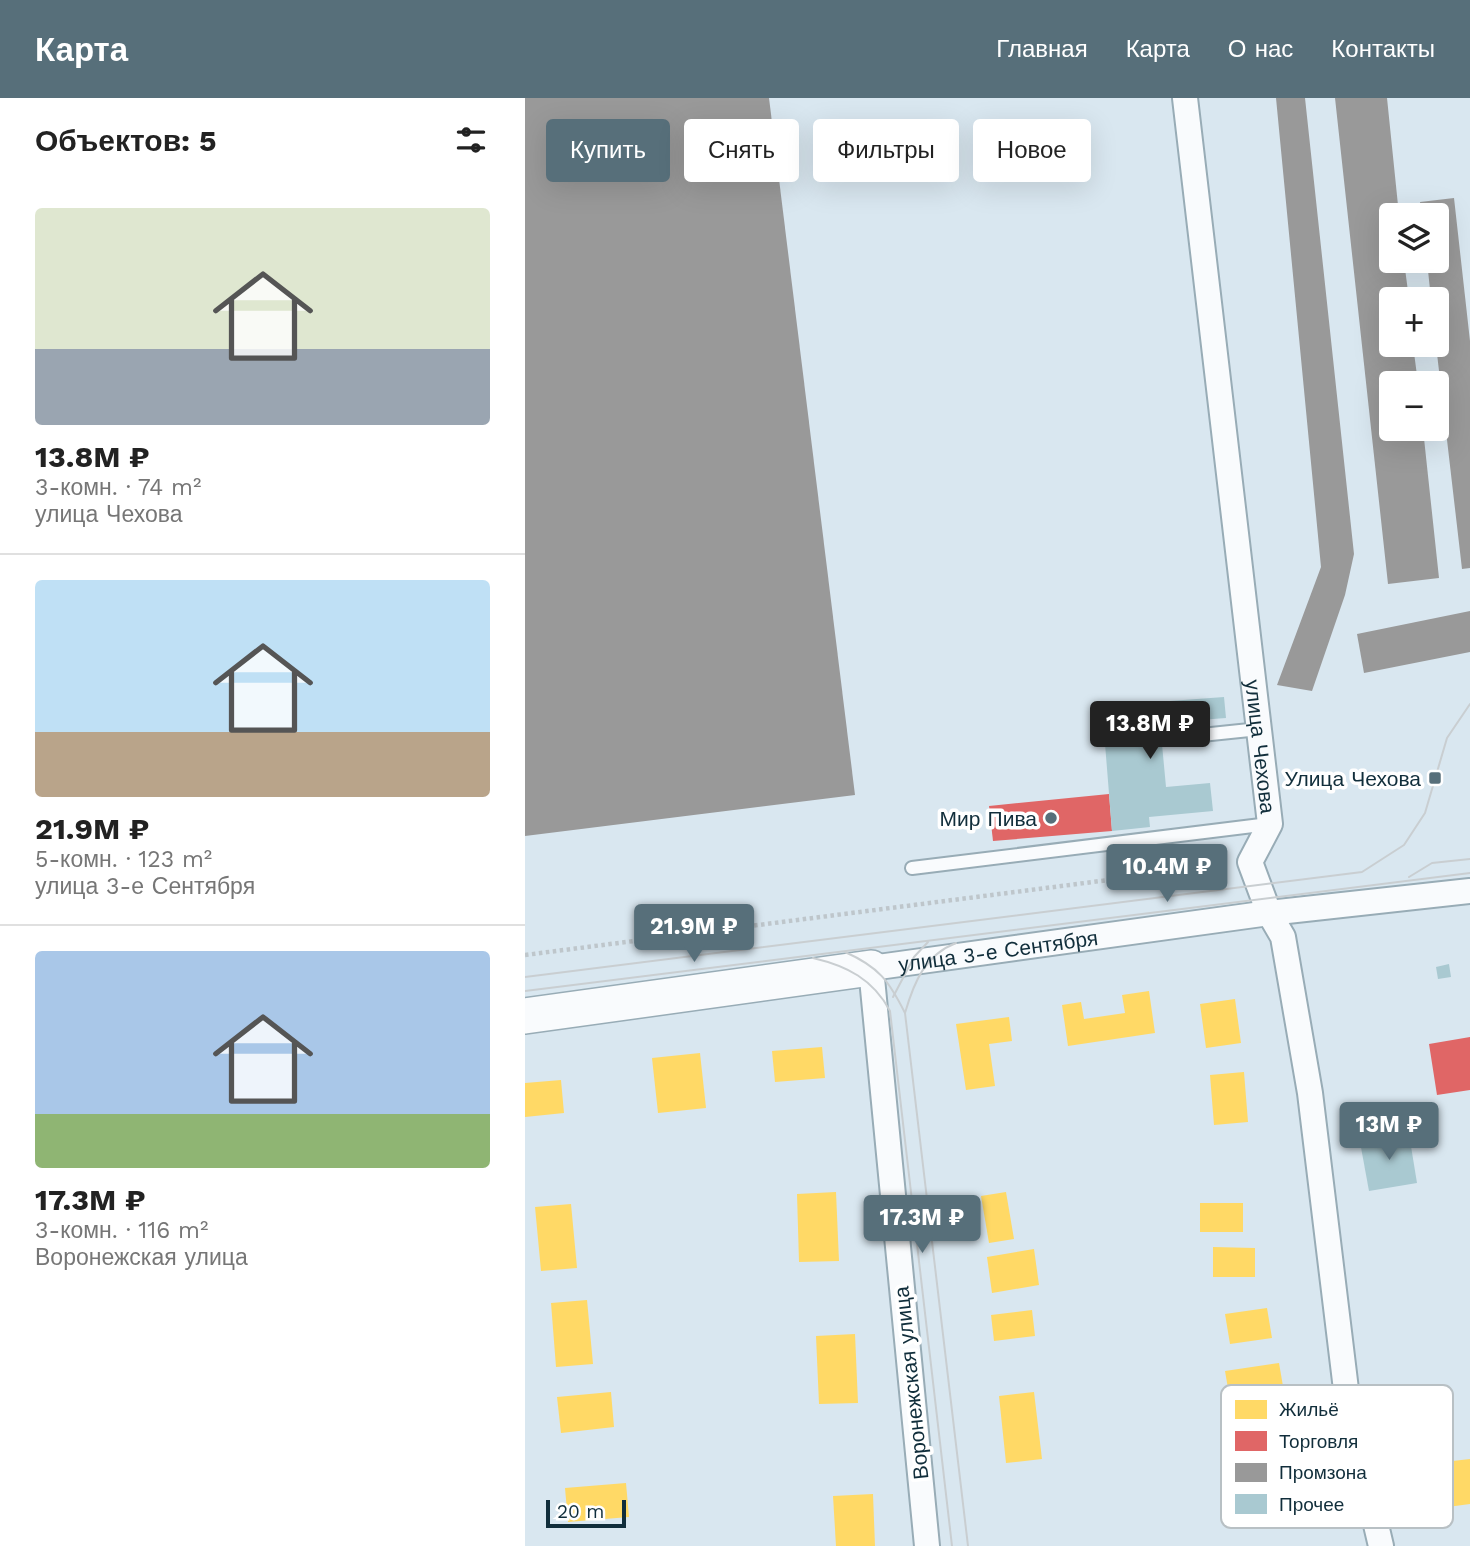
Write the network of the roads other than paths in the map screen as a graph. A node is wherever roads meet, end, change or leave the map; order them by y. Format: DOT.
graph roads {
  1 [pos="1185,98"];
  2 [pos="1259,729"];
  3 [pos="1192,736"];
  4 [pos="1271,824"];
  5 [pos="912,868"];
  6 [pos="1470,891"];
  7 [pos="1269,912"];
  8 [pos="871,968"];
  9 [pos="525,1016"];
  10 [pos="1345,1385"];
  11 [pos="1377,1528"];
  12 [pos="927,1546"];
  13 [pos="1381,1546"];
  1 -- 2 [label="street, улица Чехова"];
  2 -- 3 [label="lane"];
  2 -- 4 [label="street, улица Чехова"];
  4 -- 5 [label="lane"];
  4 -- 7 [label="street, улица Чехова"];
  6 -- 7 [label="street, улица 3-е Сентября"];
  7 -- 8 [label="street, улица 3-е Сентября"];
  7 -- 10 [label="street"];
  8 -- 9 [label="street, улица 3-е Сентября"];
  8 -- 12 [label="street, Воронежская улица"];
  11 -- 13 [label="street"];
}
